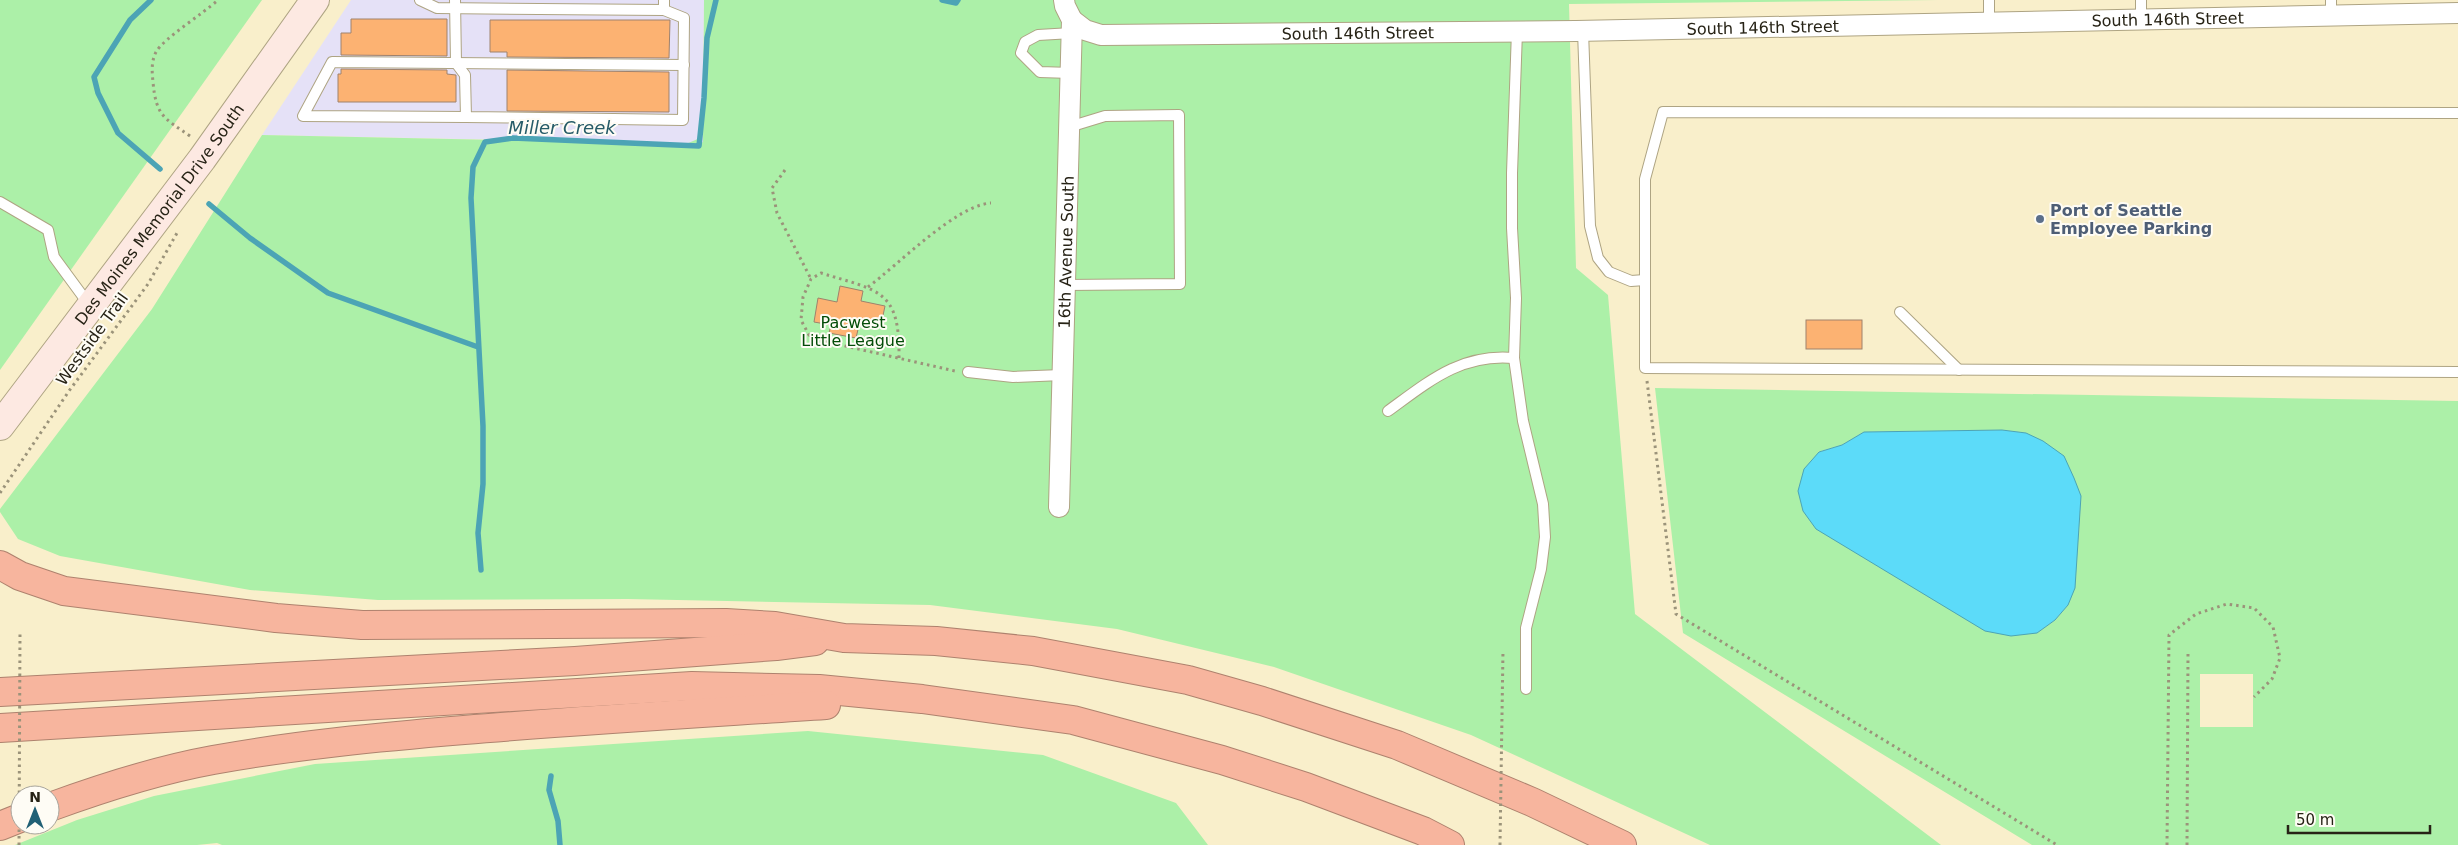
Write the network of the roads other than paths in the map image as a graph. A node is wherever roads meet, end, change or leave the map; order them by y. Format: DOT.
graph roads {
  1 [pos="315,0"];
  2 [pos="420,0"];
  3 [pos="1064,0"];
  4 [pos="1989,0"];
  5 [pos="455,4"];
  6 [pos="664,5"];
  7 [pos="2414,7"];
  8 [pos="2331,8"];
  9 [pos="2141,10"];
  10 [pos="2458,13"];
  11 [pos="1989,23"];
  12 [pos="1072,27"];
  13 [pos="1583,31"];
  14 [pos="1517,32"];
  15 [pos="456,64"];
  16 [pos="684,65"];
  17 [pos="1071,73"];
  18 [pos="2458,113"];
  19 [pos="466,117"];
  20 [pos="1069,127"];
  21 [pos="0,202"];
  22 [pos="1645,280"];
  23 [pos="1065,285"];
  24 [pos="91,306"];
  25 [pos="1900,312"];
  26 [pos="1514,358"];
  27 [pos="1959,370"];
  28 [pos="968,372"];
  29 [pos="2458,372"];
  30 [pos="1062,375"];
  31 [pos="1388,411"];
  32 [pos="0,426"];
  33 [pos="1059,506"];
  34 [pos="0,565"];
  35 [pos="844,638"];
  36 [pos="1526,689"];
  37 [pos="0,692"];
  38 [pos="922,699"];
  39 [pos="0,728"];
  40 [pos="60,804"];
  41 [pos="1450,845"];
  42 [pos="1622,845"];
  1 -- 24 [label="main road, Des Moines Memorial Drive South"];
  2 -- 5 [label="lane"];
  3 -- 12 [label="street, 16th Avenue South"];
  4 -- 11 [label="lane"];
  5 -- 6 [label="lane"];
  5 -- 15 [label="lane"];
  6 -- 16 [label="lane"];
  7 -- 8 [label="street, South 146th Street"];
  7 -- 10 [label="street, South 146th Street"];
  8 -- 9 [label="street, South 146th Street"];
  9 -- 11 [label="street, South 146th Street"];
  11 -- 13 [label="street, South 146th Street"];
  12 -- 14 [label="street, South 146th Street"];
  12 -- 17 [label="street, 16th Avenue South"];
  12 -- 17 [label="lane"];
  13 -- 14 [label="street, South 146th Street"];
  13 -- 22 [label="lane"];
  14 -- 26 [label="lane"];
  15 -- 16 [label="lane"];
  15 -- 19 [label="lane"];
  15 -- 19 [label="lane"];
  16 -- 19 [label="lane"];
  17 -- 20 [label="street, 16th Avenue South"];
  18 -- 22 [label="lane"];
  20 -- 23 [label="street, 16th Avenue South"];
  20 -- 23 [label="lane"];
  21 -- 24 [label="lane"];
  22 -- 27 [label="lane"];
  23 -- 30 [label="street, 16th Avenue South"];
  24 -- 32 [label="main road, Des Moines Memorial Drive South"];
  25 -- 27 [label="lane"];
  26 -- 31 [label="lane"];
  26 -- 36 [label="lane"];
  27 -- 29 [label="lane"];
  28 -- 30 [label="lane"];
  30 -- 33 [label="street, 16th Avenue South"];
  34 -- 35 [label="highway"];
  35 -- 37 [label="highway"];
  35 -- 42 [label="highway"];
  38 -- 39 [label="highway"];
  38 -- 40 [label="highway"];
  38 -- 41 [label="highway"];
}
